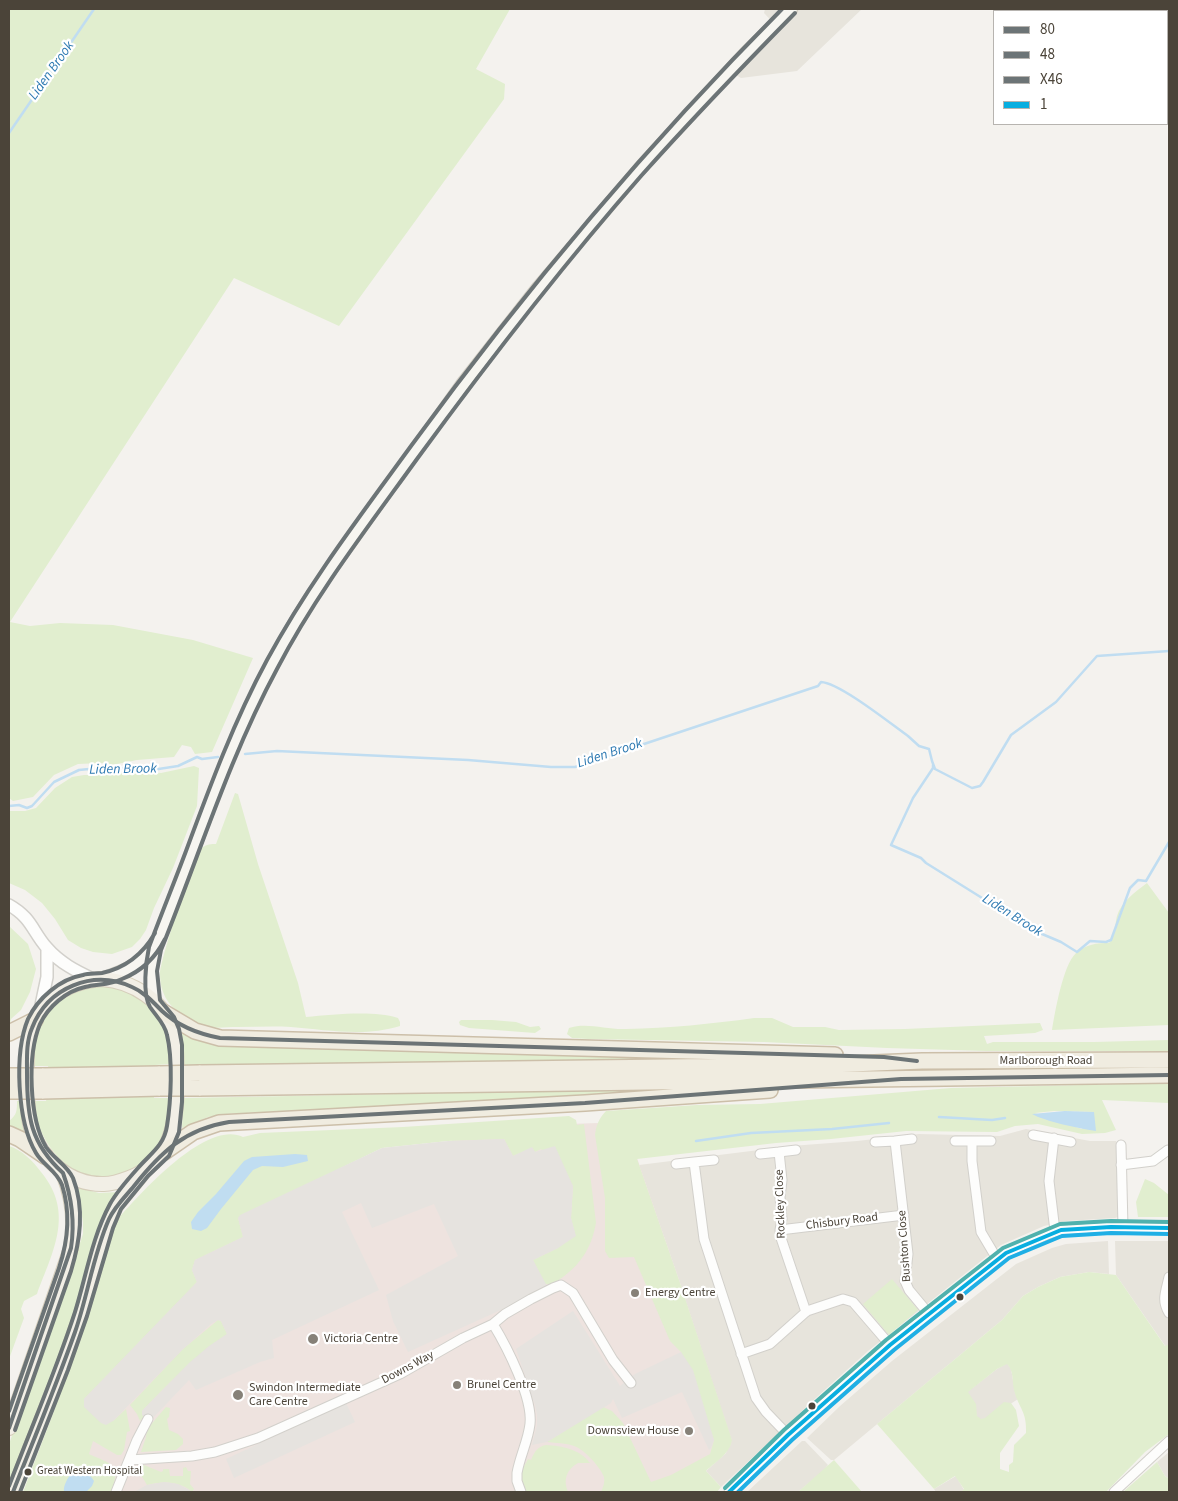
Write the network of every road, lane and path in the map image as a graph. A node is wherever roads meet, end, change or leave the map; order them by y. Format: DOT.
graph roads {
  1 [pos="791,9"];
  2 [pos="9,905"];
  3 [pos="47,948"];
  4 [pos="155,948"];
  5 [pos="97,979"];
  6 [pos="158,1007"];
  7 [pos="37,1016"];
  8 [pos="9,1033"];
  9 [pos="1169,1060"];
  10 [pos="922,1061"];
  11 [pos="1169,1075"];
  12 [pos="9,1076"];
  13 [pos="901,1079"];
  14 [pos="199,1081"];
  15 [pos="42,1083"];
  16 [pos="9,1091"];
  17 [pos="9,1134"];
  18 [pos="1033,1135"];
  19 [pos="1054,1138"];
  20 [pos="912,1139"];
  21 [pos="895,1141"];
  22 [pos="955,1141"];
  23 [pos="992,1141"];
  24 [pos="875,1142"];
  25 [pos="972,1142"];
  26 [pos="1071,1142"];
  27 [pos="1121,1145"];
  28 [pos="796,1150"];
  29 [pos="1168,1150"];
  30 [pos="164,1152"];
  31 [pos="779,1152"];
  32 [pos="760,1154"];
  33 [pos="45,1156"];
  34 [pos="714,1160"];
  35 [pos="694,1162"];
  36 [pos="676,1164"];
  37 [pos="1121,1165"];
  38 [pos="143,1172"];
  39 [pos="63,1173"];
  40 [pos="904,1215"];
  41 [pos="1123,1227"];
  42 [pos="1169,1228"];
  43 [pos="780,1230"];
  44 [pos="1055,1232"];
  45 [pos="997,1259"];
  46 [pos="1169,1278"];
  47 [pos="806,1312"];
  48 [pos="1169,1313"];
  49 [pos="929,1314"];
  50 [pos="493,1324"];
  51 [pos="890,1344"];
  52 [pos="741,1354"];
  53 [pos="630,1383"];
  54 [pos="148,1419"];
  55 [pos="9,1428"];
  56 [pos="788,1435"];
  57 [pos="1169,1441"];
  58 [pos="130,1460"];
  59 [pos="13,1492"];
  60 [pos="116,1492"];
  61 [pos="521,1492"];
  62 [pos="729,1492"];
  63 [pos="1114,1492"];
  1 -- 4 [label="main road"];
  2 -- 3 [label="street"];
  3 -- 5 [label="street"];
  3 -- 7 [label="street"];
  4 -- 5 [label="main road"];
  4 -- 6 [label="main road"];
  5 -- 6 [label="main road"];
  5 -- 7 [label="main road"];
  6 -- 10 [label="highway"];
  6 -- 30 [label="main road"];
  7 -- 8 [label="highway"];
  7 -- 33 [label="main road"];
  9 -- 10 [label="highway, Marlborough Road"];
  10 -- 14 [label="highway"];
  11 -- 13 [label="highway, Marlborough Road"];
  12 -- 15 [label="highway, bridge"];
  13 -- 14 [label="highway"];
  13 -- 30 [label="highway"];
  14 -- 15 [label="highway, bridge"];
  15 -- 16 [label="highway, bridge"];
  17 -- 33 [label="highway"];
  18 -- 19 [label="street"];
  19 -- 26 [label="street"];
  19 -- 44 [label="street"];
  20 -- 21 [label="street"];
  21 -- 24 [label="street"];
  21 -- 40 [label="street, Bushton Close"];
  22 -- 25 [label="street"];
  23 -- 25 [label="street"];
  25 -- 45 [label="street"];
  27 -- 37 [label="street"];
  28 -- 31 [label="street, Rockley Close"];
  29 -- 37 [label="street"];
  30 -- 38 [label="main road"];
  31 -- 32 [label="street, Rockley Close"];
  31 -- 43 [label="street, Rockley Close"];
  33 -- 39 [label="main road"];
  34 -- 35 [label="street"];
  35 -- 36 [label="street"];
  35 -- 52 [label="street"];
  37 -- 41 [label="street"];
  38 -- 39 [label="main road"];
  38 -- 59 [label="main road"];
  39 -- 55 [label="main road"];
  40 -- 43 [label="street, Chisbury Road"];
  40 -- 49 [label="street, Bushton Close"];
  41 -- 42 [label="street"];
  41 -- 44 [label="street"];
  43 -- 47 [label="street, Rockley Close"];
  44 -- 45 [label="street"];
  45 -- 49 [label="street"];
  46 -- 48 [label="street"];
  47 -- 51 [label="street"];
  47 -- 52 [label="street"];
  49 -- 51 [label="street"];
  50 -- 53 [label="street, Downs Way"];
  50 -- 58 [label="street, Downs Way"];
  50 -- 61 [label="street"];
  51 -- 56 [label="street"];
  52 -- 56 [label="street"];
  54 -- 58 [label="street"];
  56 -- 62 [label="street"];
  57 -- 63 [label="street"];
  58 -- 60 [label="street"];
}
